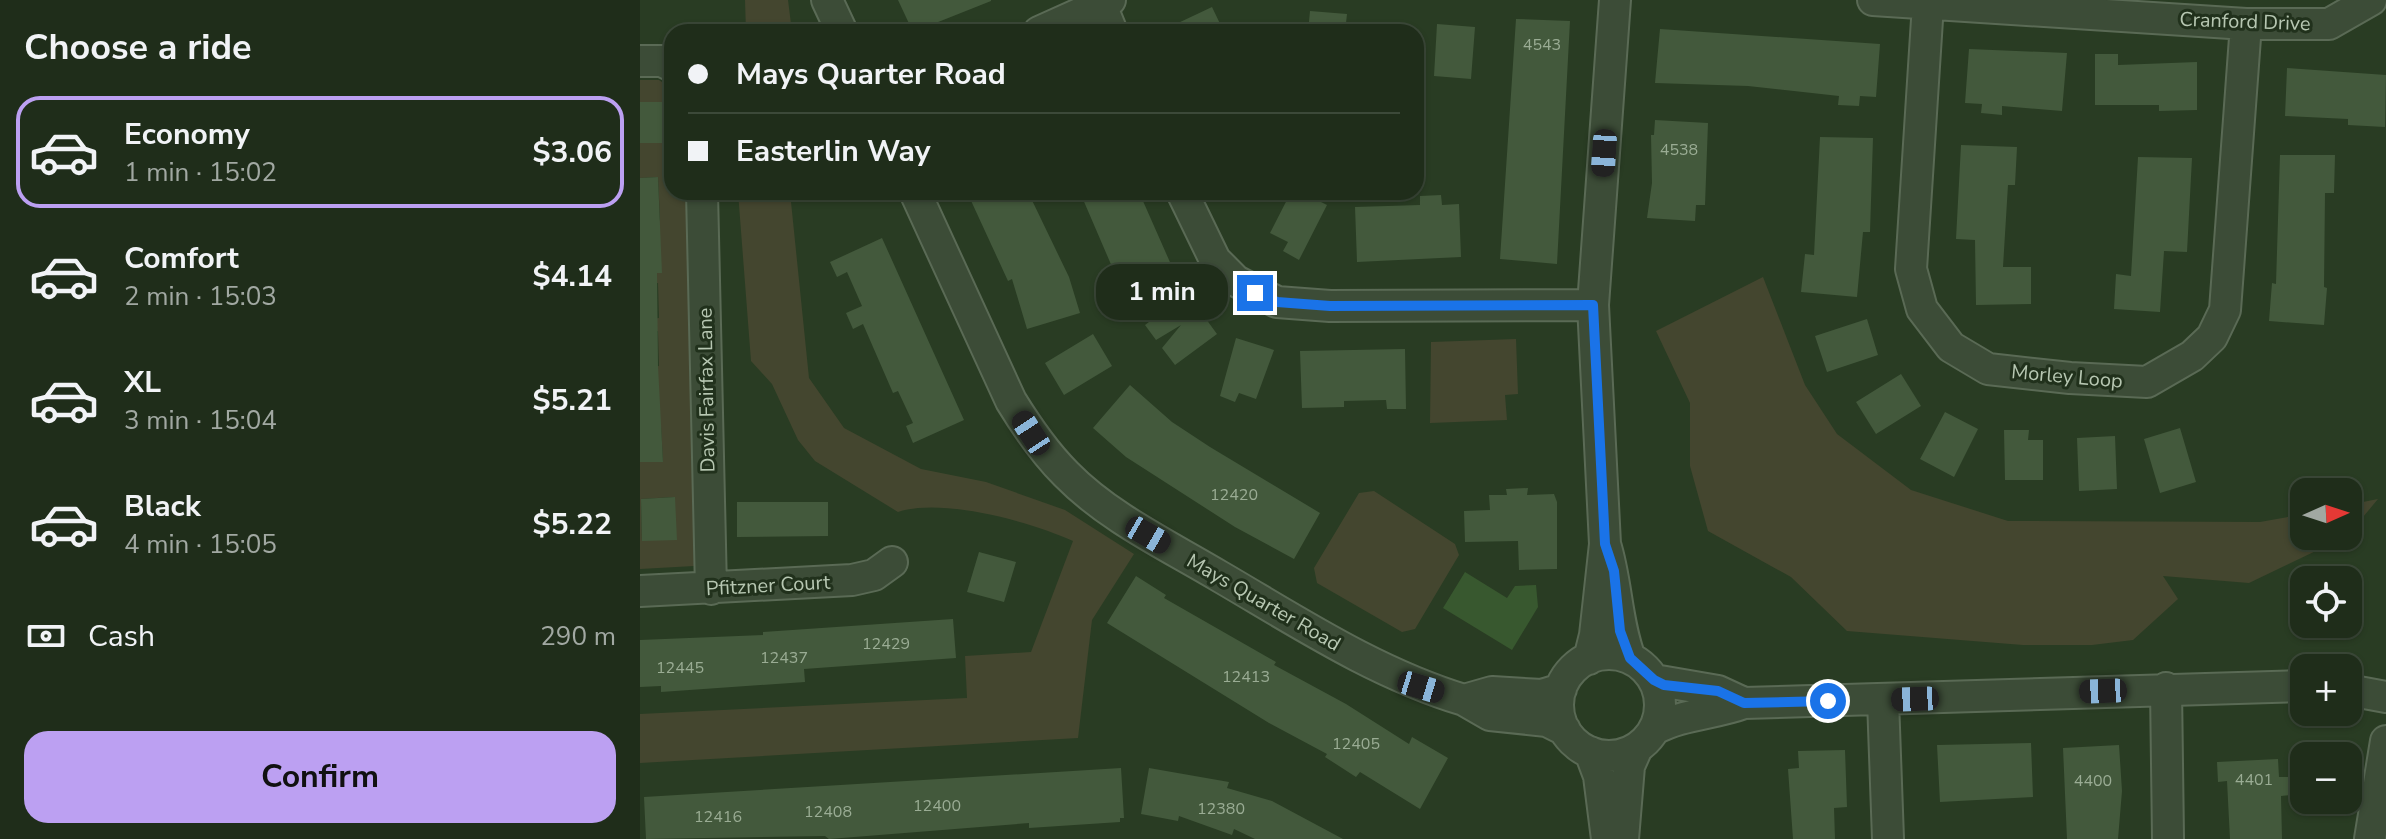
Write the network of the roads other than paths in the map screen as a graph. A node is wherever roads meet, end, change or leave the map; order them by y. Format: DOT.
graph roads {
  1 [pos="827,0"];
  2 [pos="1615,0"];
  3 [pos="1873,0"];
  4 [pos="2371,0"];
  5 [pos="1928,4"];
  6 [pos="1108,12"];
  7 [pos="838,24"];
  8 [pos="1067,24"];
  9 [pos="2246,24"];
  10 [pos="640,61"];
  11 [pos="664,62"];
  12 [pos="702,200"];
  13 [pos="919,200"];
  14 [pos="1186,200"];
  15 [pos="1593,305"];
  16 [pos="1605,544"];
  17 [pos="892,562"];
  18 [pos="711,589"];
  19 [pos="640,591"];
  20 [pos="1630,658"];
  21 [pos="1589,659"];
  22 [pos="1654,680"];
  23 [pos="2290,686"];
  24 [pos="2166,688"];
  25 [pos="1561,689"];
  26 [pos="2362,693"];
  27 [pos="2386,697"];
  28 [pos="1464,700"];
  29 [pos="1883,700"];
  30 [pos="1744,703"];
  31 [pos="1565,730"];
  32 [pos="1646,738"];
  33 [pos="2386,741"];
  34 [pos="1590,752"];
  35 [pos="1607,839"];
  36 [pos="1623,839"];
  37 [pos="1888,839"];
  38 [pos="2168,839"];
  39 [pos="2370,839"];
  1 -- 7 [label="street"];
  2 -- 15 [label="street"];
  3 -- 5 [label="street, Cranford Drive"];
  4 -- 9 [label="street, Cranford Drive"];
  5 -- 9 [label="street, Cranford Drive"];
  5 -- 9 [label="street, Morley Loop"];
  6 -- 8 [label="street"];
  10 -- 11 [label="street"];
  12 -- 18 [label="street, Davis Fairfax Lane"];
  13 -- 28 [label="street, Mays Quarter Road"];
  14 -- 15 [label="street"];
  15 -- 16 [label="street"];
  16 -- 20 [label="street"];
  16 -- 21 [label="street"];
  17 -- 18 [label="street, Pfitzner Court"];
  18 -- 19 [label="street, Pfitzner Court"];
  20 -- 21 [label="street"];
  20 -- 22 [label="street"];
  21 -- 25 [label="street"];
  22 -- 30 [label="street"];
  22 -- 32 [label="street"];
  23 -- 24 [label="street"];
  24 -- 29 [label="street"];
  24 -- 38 [label="street"];
  25 -- 28 [label="street, Mays Quarter Road"];
  25 -- 31 [label="street"];
  26 -- 27 [label="street"];
  28 -- 31 [label="street, Mays Quarter Road"];
  29 -- 30 [label="street"];
  29 -- 37 [label="street"];
  30 -- 32 [label="street"];
  31 -- 34 [label="street, Mays Quarter Road"];
  32 -- 34 [label="street"];
  32 -- 36 [label="street"];
  33 -- 39 [label="street"];
  34 -- 35 [label="street"];
}
